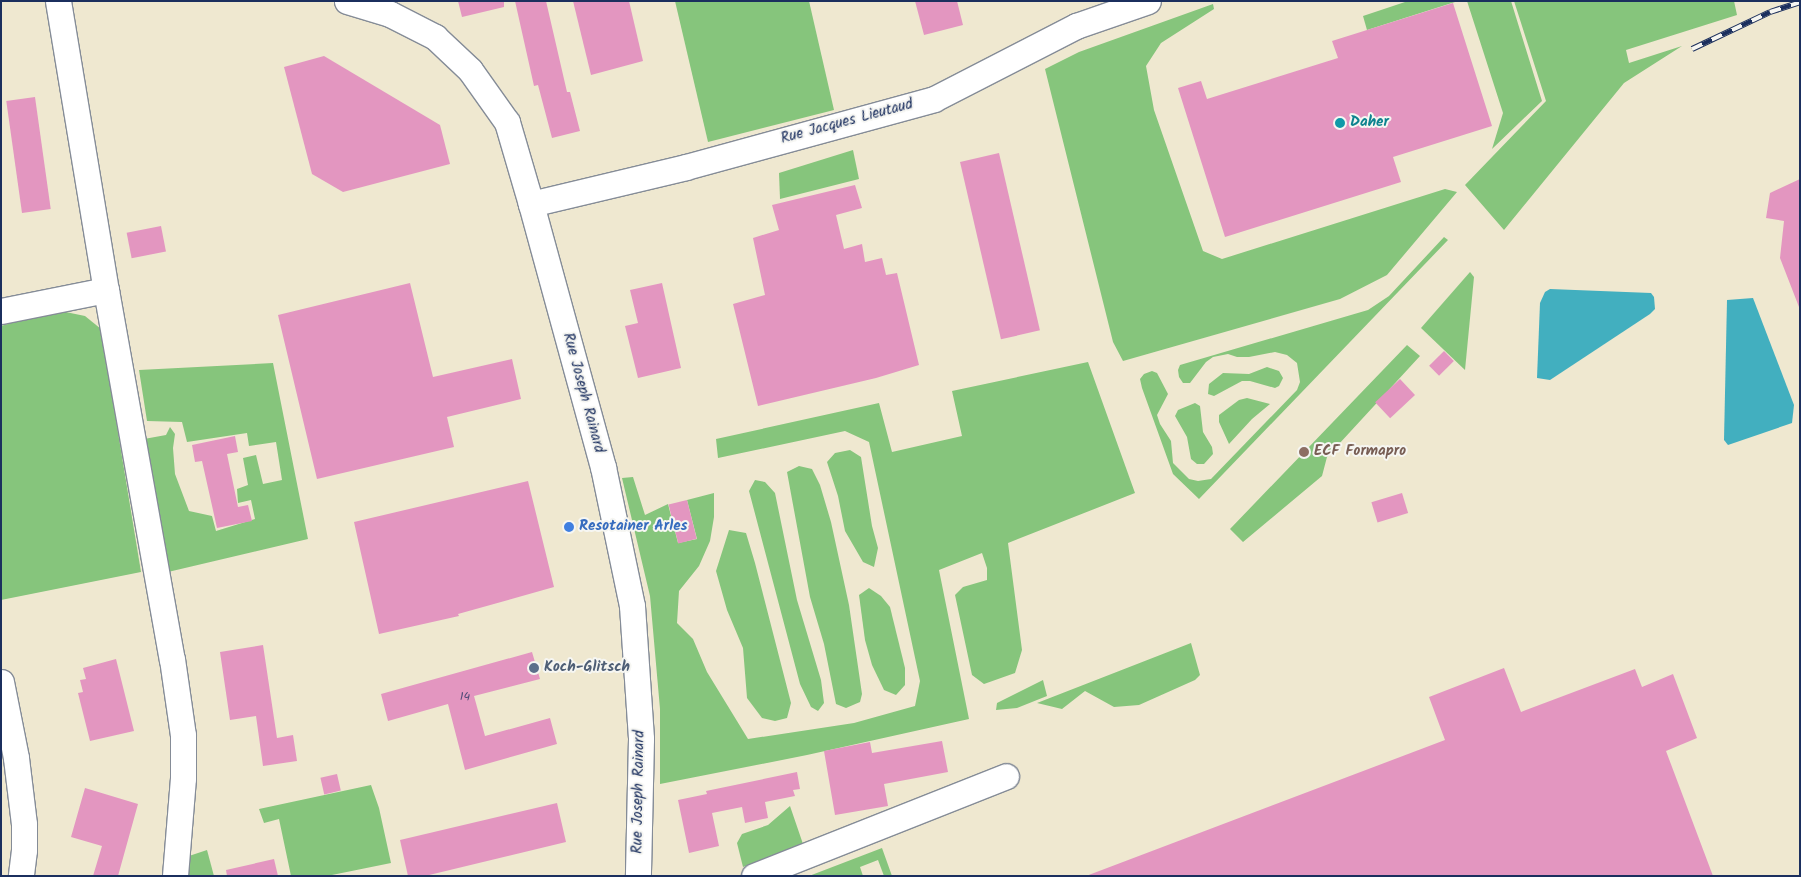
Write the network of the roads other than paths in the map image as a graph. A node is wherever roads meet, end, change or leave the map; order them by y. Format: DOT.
graph roads {
  1 [pos="58,1"];
  2 [pos="347,1"];
  3 [pos="1148,1"];
  4 [pos="531,204"];
  5 [pos="106,290"];
  6 [pos="1,311"];
  7 [pos="1,682"];
  8 [pos="1006,776"];
  9 [pos="21,876"];
  10 [pos="175,876"];
  11 [pos="638,876"];
  12 [pos="754,876"];
  1 -- 5 [label="street"];
  2 -- 4 [label="street, Rue Joseph Rainard"];
  3 -- 4 [label="street, Rue Jacques Lieutaud"];
  4 -- 11 [label="street, Rue Joseph Rainard"];
  5 -- 6 [label="street"];
  5 -- 10 [label="street"];
  7 -- 9 [label="street"];
  8 -- 12 [label="street"];
}
